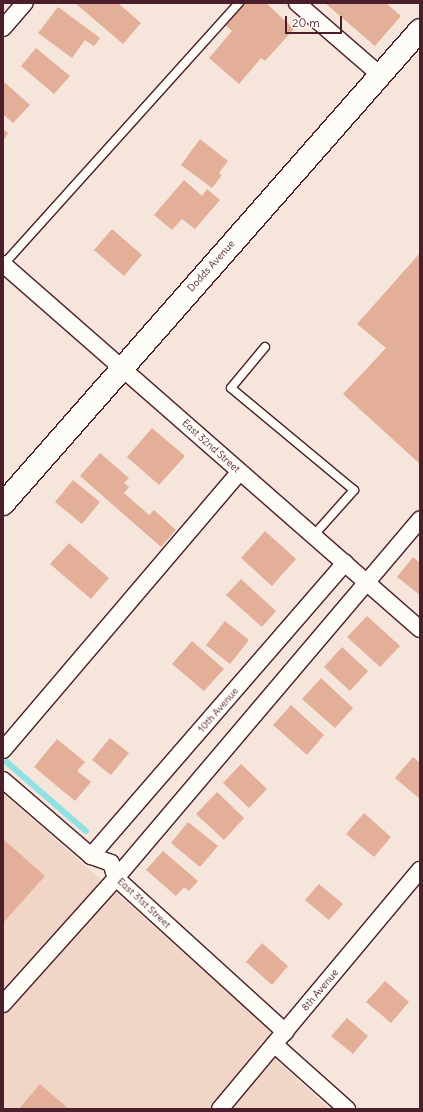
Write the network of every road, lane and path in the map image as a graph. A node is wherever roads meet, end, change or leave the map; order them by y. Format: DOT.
graph roads {
  1 [pos="26,3"];
  2 [pos="239,3"];
  3 [pos="297,3"];
  4 [pos="3,28"];
  5 [pos="420,30"];
  6 [pos="380,75"];
  7 [pos="3,265"];
  8 [pos="265,347"];
  9 [pos="122,366"];
  10 [pos="240,472"];
  11 [pos="3,504"];
  12 [pos="420,519"];
  13 [pos="313,536"];
  14 [pos="345,563"];
  15 [pos="366,582"];
  16 [pos="420,629"];
  17 [pos="3,750"];
  18 [pos="3,780"];
  19 [pos="91,856"];
  20 [pos="420,870"];
  21 [pos="116,878"];
  22 [pos="3,1004"];
  23 [pos="285,1032"];
  24 [pos="274,1044"];
  25 [pos="220,1109"];
  26 [pos="347,1109"];
  1 -- 4 [label="street"];
  2 -- 7 [label="lane"];
  3 -- 6 [label="street"];
  5 -- 6 [label="street, Dodds Avenue"];
  6 -- 9 [label="street, Dodds Avenue"];
  7 -- 9 [label="street, East 32nd Street"];
  8 -- 13 [label="lane"];
  9 -- 10 [label="street, East 32nd Street"];
  9 -- 11 [label="street, Dodds Avenue"];
  10 -- 13 [label="street, East 32nd Street"];
  10 -- 17 [label="street"];
  12 -- 15 [label="street"];
  13 -- 14 [label="street, East 32nd Street"];
  14 -- 15 [label="street, East 32nd Street"];
  14 -- 19 [label="street, 10th Avenue"];
  15 -- 16 [label="street, East 32nd Street"];
  15 -- 21 [label="street"];
  18 -- 19 [label="street, East 31st Street"];
  19 -- 21 [label="street, East 31st Street"];
  20 -- 23 [label="street, 8th Avenue"];
  21 -- 22 [label="street"];
  21 -- 23 [label="street, East 31st Street"];
  23 -- 24 [label="street, 8th Avenue"];
  24 -- 25 [label="street, 8th Avenue"];
  24 -- 26 [label="street"];
}
